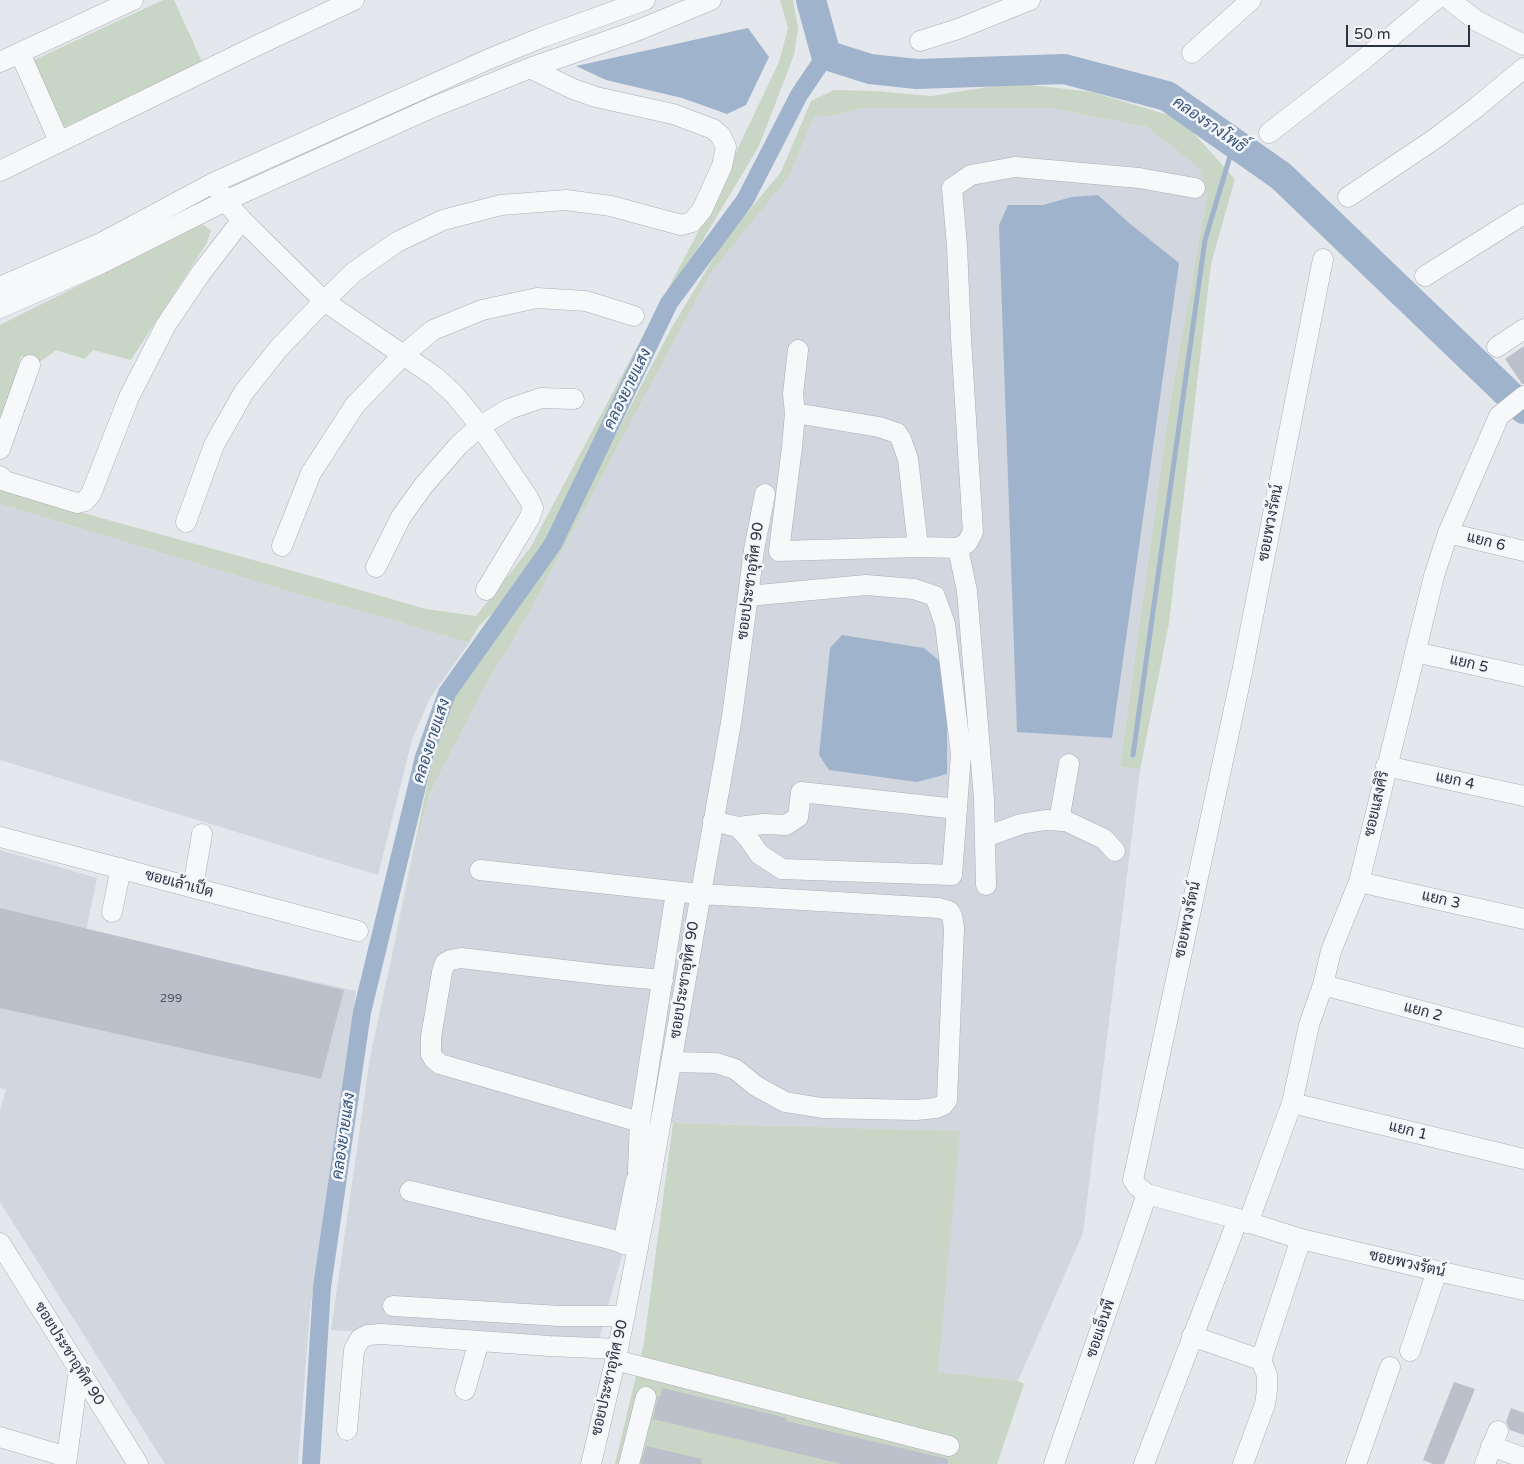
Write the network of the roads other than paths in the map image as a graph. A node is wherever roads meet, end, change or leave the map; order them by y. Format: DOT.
graph roads {
  1 [pos="133,0"];
  2 [pos="354,0"];
  3 [pos="645,0"];
  4 [pos="711,0"];
  5 [pos="1030,0"];
  6 [pos="1251,0"];
  7 [pos="1435,0"];
  8 [pos="1450,0"];
  9 [pos="920,41"];
  10 [pos="1524,45"];
  11 [pos="20,53"];
  12 [pos="1192,53"];
  13 [pos="0,62"];
  14 [pos="530,68"];
  15 [pos="1524,68"];
  16 [pos="1269,133"];
  17 [pos="59,141"];
  18 [pos="0,171"];
  19 [pos="214,182"];
  20 [pos="1195,188"];
  21 [pos="1348,198"];
  22 [pos="225,201"];
  23 [pos="1524,214"];
  24 [pos="242,220"];
  25 [pos="1323,259"];
  26 [pos="1425,276"];
  27 [pos="0,287"];
  28 [pos="324,301"];
  29 [pos="0,308"];
  30 [pos="634,316"];
  31 [pos="1524,329"];
  32 [pos="1497,347"];
  33 [pos="798,350"];
  34 [pos="402,355"];
  35 [pos="30,365"];
  36 [pos="1524,396"];
  37 [pos="574,399"];
  38 [pos="795,413"];
  39 [pos="480,426"];
  40 [pos="0,449"];
  41 [pos="0,476"];
  42 [pos="765,494"];
  43 [pos="186,522"];
  44 [pos="1448,533"];
  45 [pos="282,546"];
  46 [pos="918,546"];
  47 [pos="958,548"];
  48 [pos="754,550"];
  49 [pos="779,551"];
  50 [pos="1524,551"];
  51 [pos="376,567"];
  52 [pos="486,590"];
  53 [pos="748,596"];
  54 [pos="1415,652"];
  55 [pos="1524,676"];
  56 [pos="1069,764"];
  57 [pos="1386,766"];
  58 [pos="1524,796"];
  59 [pos="957,809"];
  60 [pos="713,821"];
  61 [pos="1059,821"];
  62 [pos="738,827"];
  63 [pos="202,834"];
  64 [pos="0,837"];
  65 [pos="985,837"];
  66 [pos="1116,851"];
  67 [pos="121,868"];
  68 [pos="480,870"];
  69 [pos="1359,882"];
  70 [pos="986,885"];
  71 [pos="193,887"];
  72 [pos="676,892"];
  73 [pos="700,894"];
  74 [pos="112,912"];
  75 [pos="1524,919"];
  76 [pos="358,931"];
  77 [pos="663,980"];
  78 [pos="1323,985"];
  79 [pos="1524,1038"];
  80 [pos="672,1062"];
  81 [pos="1292,1103"];
  82 [pos="640,1122"];
  83 [pos="1524,1159"];
  84 [pos="638,1170"];
  85 [pos="410,1191"];
  86 [pos="1147,1194"];
  87 [pos="646,1212"];
  88 [pos="1243,1221"];
  89 [pos="1302,1239"];
  90 [pos="0,1243"];
  91 [pos="631,1246"];
  92 [pos="1437,1271"];
  93 [pos="1524,1290"];
  94 [pos="393,1306"];
  95 [pos="625,1316"];
  96 [pos="1192,1336"];
  97 [pos="479,1341"];
  98 [pos="1410,1351"];
  99 [pos="617,1354"];
  100 [pos="1262,1360"];
  101 [pos="1390,1367"];
  102 [pos="79,1370"];
  103 [pos="464,1390"];
  104 [pos="646,1397"];
  105 [pos="348,1430"];
  106 [pos="0,1437"];
  107 [pos="949,1446"];
  108 [pos="1491,1447"];
  109 [pos="1524,1458"];
  110 [pos="66,1460"];
  111 [pos="138,1464"];
  112 [pos="590,1464"];
  113 [pos="629,1464"];
  114 [pos="1054,1464"];
  115 [pos="1144,1464"];
  116 [pos="1244,1464"];
  117 [pos="1356,1464"];
  1 -- 11 [label="street"];
  2 -- 17 [label="street"];
  3 -- 19 [label="street"];
  4 -- 14 [label="street"];
  5 -- 9 [label="street"];
  6 -- 12 [label="street"];
  7 -- 16 [label="street"];
  8 -- 10 [label="street"];
  11 -- 13 [label="street"];
  11 -- 17 [label="street"];
  14 -- 22 [label="street"];
  14 -- 28 [label="street"];
  15 -- 21 [label="street"];
  17 -- 18 [label="street"];
  19 -- 22 [label="street"];
  19 -- 27 [label="street"];
  20 -- 47 [label="street"];
  22 -- 24 [label="street"];
  22 -- 29 [label="street"];
  23 -- 26 [label="street"];
  24 -- 28 [label="street"];
  24 -- 41 [label="street"];
  25 -- 86 [label="street, ซอยพวงรัตน์"];
  28 -- 34 [label="street"];
  28 -- 43 [label="street"];
  30 -- 34 [label="street"];
  31 -- 32 [label="street"];
  33 -- 38 [label="street"];
  34 -- 39 [label="street"];
  34 -- 45 [label="street"];
  35 -- 40 [label="street"];
  36 -- 44 [label="street, ซอยแสงศิริ"];
  37 -- 39 [label="street"];
  38 -- 46 [label="street"];
  38 -- 49 [label="street"];
  39 -- 51 [label="street"];
  39 -- 52 [label="street"];
  42 -- 48 [label="street, ซอยประชาอุทิศ 90"];
  44 -- 50 [label="street, แยก 6"];
  44 -- 54 [label="street, ซอยแสงศิริ"];
  46 -- 47 [label="street"];
  46 -- 49 [label="street"];
  47 -- 65 [label="street"];
  48 -- 49 [label="street"];
  48 -- 53 [label="street, ซอยประชาอุทิศ 90"];
  53 -- 59 [label="street"];
  53 -- 60 [label="street, ซอยประชาอุทิศ 90"];
  54 -- 55 [label="street, แยก 5"];
  54 -- 57 [label="street, ซอยแสงศิริ"];
  56 -- 61 [label="street"];
  57 -- 58 [label="street, แยก 4"];
  57 -- 69 [label="street, ซอยแสงศิริ"];
  59 -- 62 [label="street"];
  59 -- 62 [label="street"];
  60 -- 62 [label="street"];
  60 -- 73 [label="street, ซอยประชาอุทิศ 90"];
  61 -- 65 [label="street"];
  61 -- 66 [label="street"];
  63 -- 71 [label="street"];
  64 -- 67 [label="street, ซอยเล้าเป็ด"];
  65 -- 70 [label="street"];
  67 -- 71 [label="street, ซอยเล้าเป็ด"];
  67 -- 74 [label="street"];
  68 -- 72 [label="street"];
  69 -- 75 [label="street, แยก 3"];
  69 -- 78 [label="street, ซอยแสงศิริ"];
  71 -- 76 [label="street, ซอยเล้าเป็ด"];
  72 -- 73 [label="street"];
  72 -- 77 [label="street"];
  73 -- 80 [label="street, ซอยประชาอุทิศ 90"];
  73 -- 80 [label="street"];
  77 -- 82 [label="street"];
  77 -- 82 [label="street"];
  78 -- 79 [label="street, แยก 2"];
  78 -- 81 [label="street, ซอยแสงศิริ"];
  80 -- 87 [label="street, ซอยประชาอุทิศ 90"];
  81 -- 83 [label="street, แยก 1"];
  81 -- 88 [label="street, ซอยแสงศิริ"];
  82 -- 84 [label="street"];
  84 -- 87 [label="street"];
  84 -- 91 [label="street"];
  85 -- 91 [label="street"];
  86 -- 88 [label="street, ซอยพวงรัตน์"];
  86 -- 114 [label="street, ซอยเอ็นพี"];
  87 -- 91 [label="street, ซอยประชาอุทิศ 90"];
  88 -- 89 [label="street, ซอยพวงรัตน์"];
  88 -- 96 [label="street, ซอยแสงศิริ"];
  89 -- 92 [label="street, ซอยพวงรัตน์"];
  89 -- 100 [label="street"];
  90 -- 102 [label="street, ซอยประชาอุทิศ 90"];
  91 -- 95 [label="street, ซอยประชาอุทิศ 90"];
  92 -- 93 [label="street, ซอยพวงรัตน์"];
  92 -- 98 [label="street"];
  94 -- 95 [label="street"];
  95 -- 99 [label="street, ซอยประชาอุทิศ 90"];
  96 -- 100 [label="street"];
  96 -- 115 [label="street, ซอยแสงศิริ"];
  97 -- 99 [label="street"];
  97 -- 103 [label="street"];
  97 -- 105 [label="street"];
  99 -- 107 [label="street"];
  99 -- 112 [label="street, ซอยประชาอุทิศ 90"];
  100 -- 116 [label="street"];
  101 -- 117 [label="street"];
  102 -- 110 [label="street"];
  102 -- 111 [label="street, ซอยประชาอุทิศ 90"];
  104 -- 113 [label="street"];
  106 -- 110 [label="street"];
  108 -- 109 [label="street"];
}
